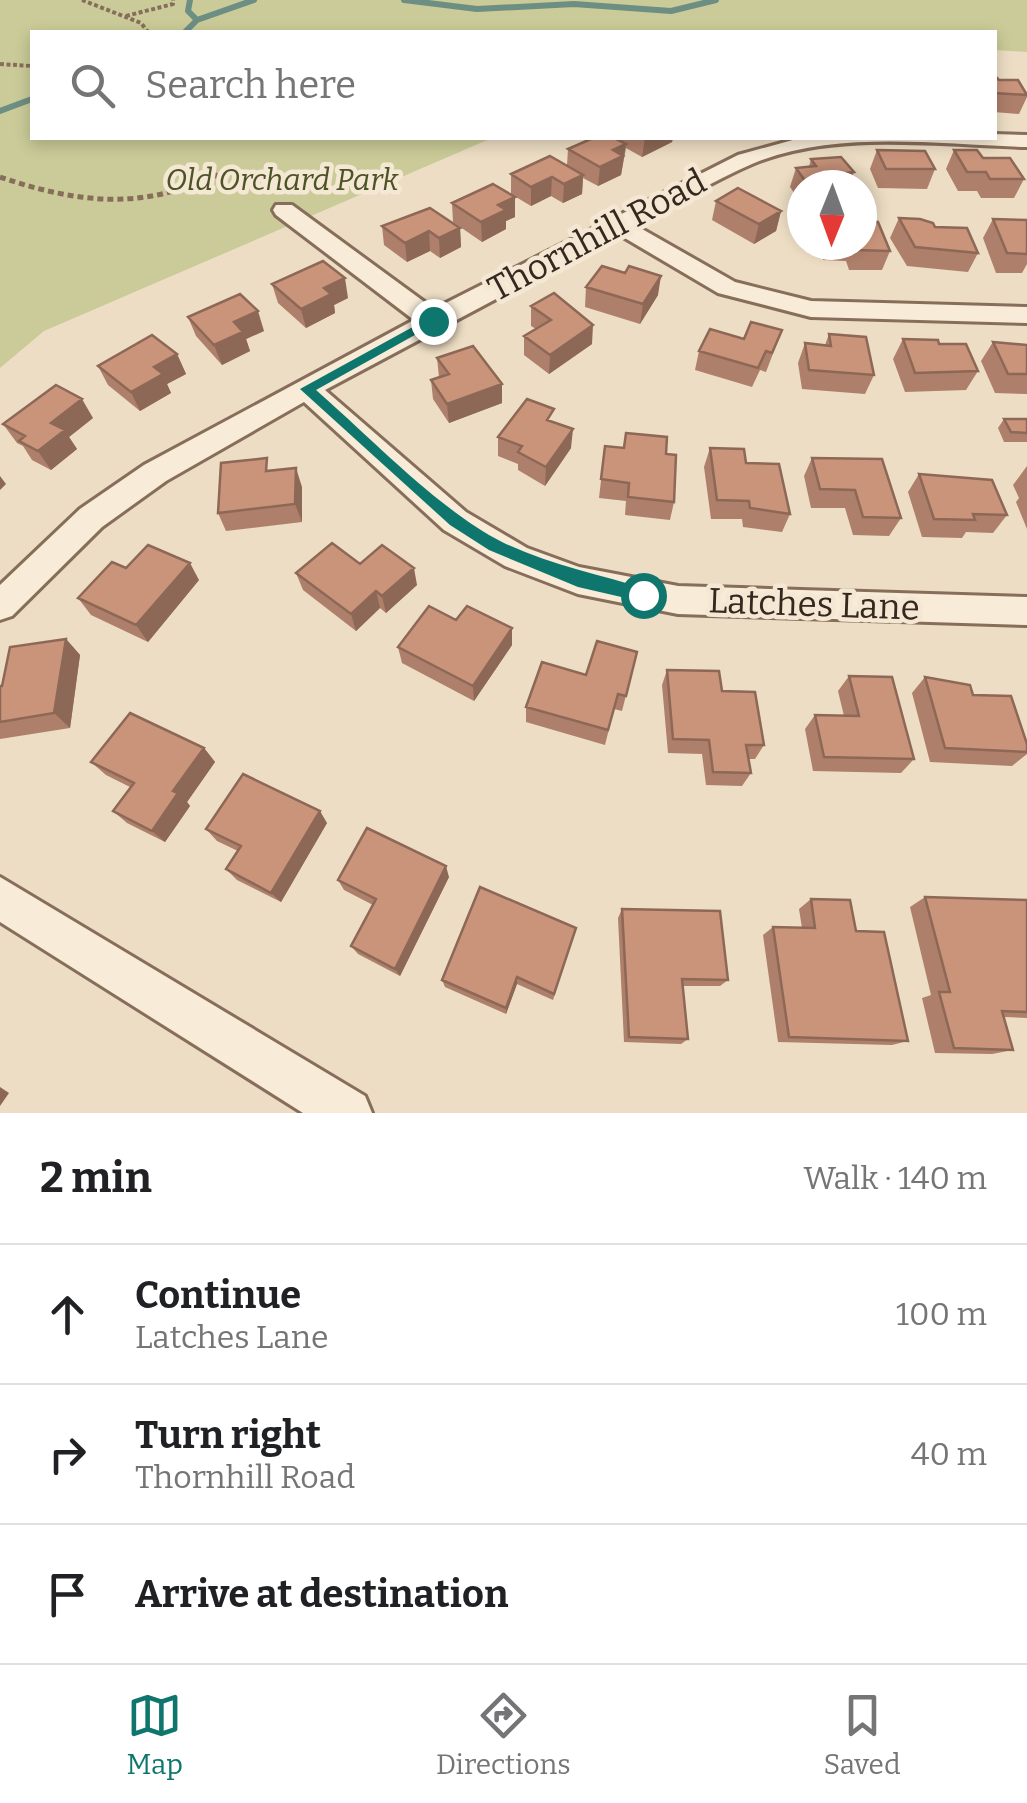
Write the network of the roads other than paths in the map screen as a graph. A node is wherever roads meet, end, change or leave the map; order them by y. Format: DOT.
graph roads {
  1 [pos="843,140"];
  2 [pos="973,140"];
  3 [pos="1027,141"];
  4 [pos="284,210"];
  5 [pos="619,225"];
  6 [pos="1027,315"];
  7 [pos="433,321"];
  8 [pos="306,389"];
  9 [pos="0,606"];
  10 [pos="1027,611"];
  11 [pos="0,898"];
  12 [pos="348,1113"];
  1 -- 5 [label="street, Thornhill Road"];
  2 -- 3 [label="street, Thornhill Road"];
  4 -- 7 [label="street"];
  5 -- 6 [label="street"];
  5 -- 7 [label="street, Thornhill Road"];
  7 -- 8 [label="street, Thornhill Road"];
  8 -- 9 [label="street, Thornhill Road"];
  8 -- 10 [label="street, Latches Lane"];
  11 -- 12 [label="street"];
}
